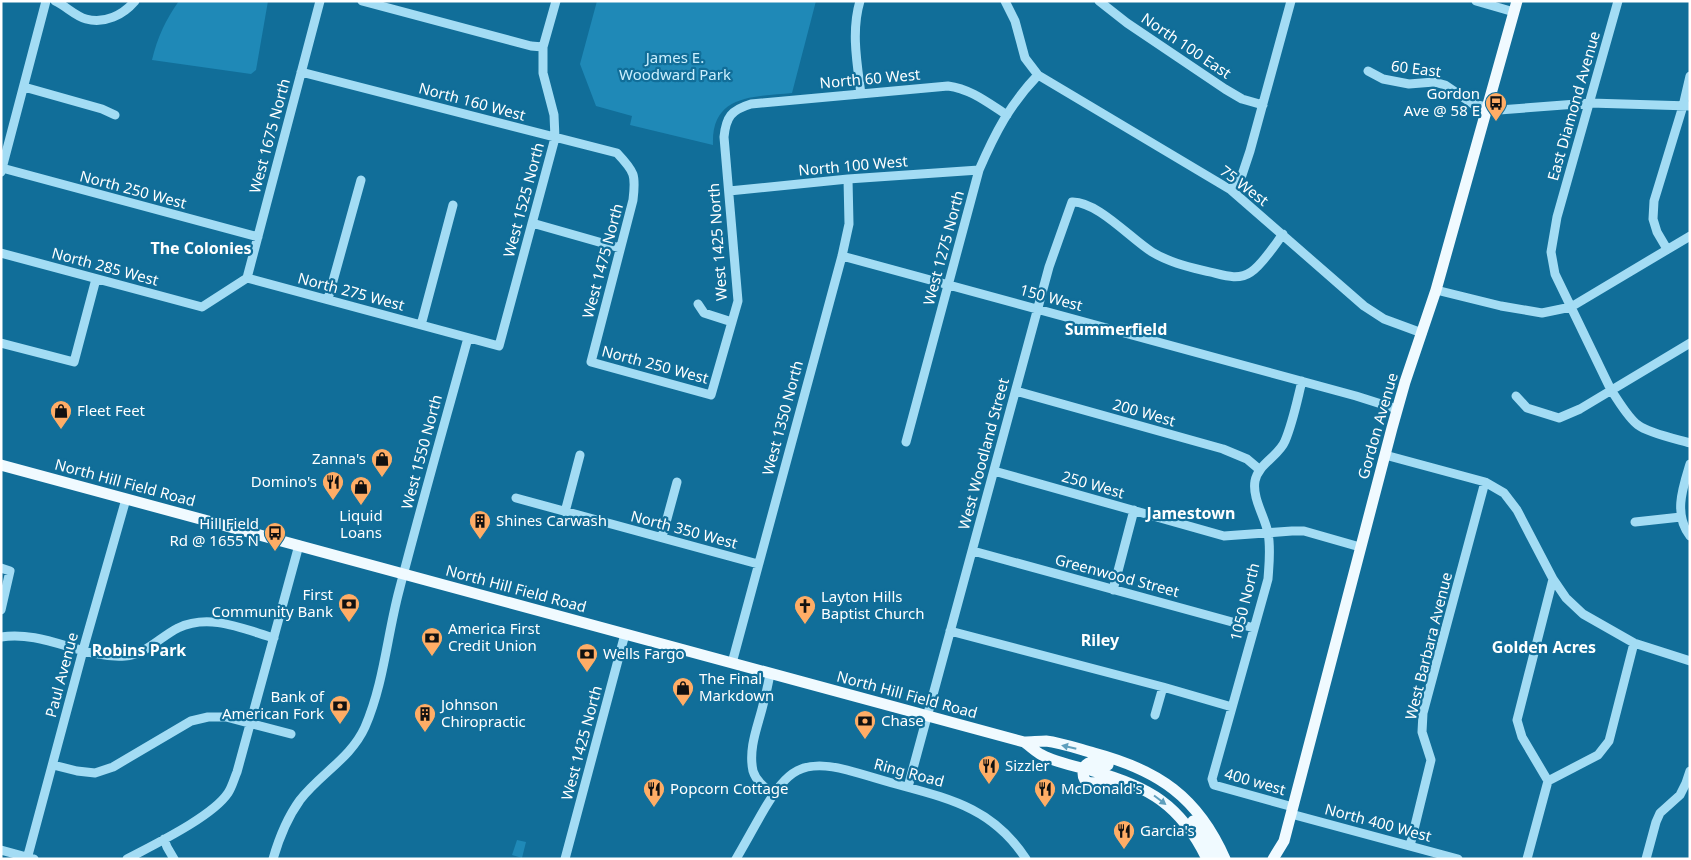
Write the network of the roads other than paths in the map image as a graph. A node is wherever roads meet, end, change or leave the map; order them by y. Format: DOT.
graph roads {
  1 [pos="46,1"];
  2 [pos="55,1"];
  3 [pos="135,1"];
  4 [pos="320,1"];
  5 [pos="362,1"];
  6 [pos="556,1"];
  7 [pos="860,1"];
  8 [pos="1005,1"];
  9 [pos="1099,1"];
  10 [pos="1291,1"];
  11 [pos="1476,1"];
  12 [pos="1618,1"];
  13 [pos="1515,7"];
  14 [pos="543,48"];
  15 [pos="1368,71"];
  16 [pos="301,72"];
  17 [pos="1038,75"];
  18 [pos="1690,76"];
  19 [pos="24,88"];
  20 [pos="861,94"];
  21 [pos="1590,103"];
  22 [pos="1263,105"];
  23 [pos="1686,106"];
  24 [pos="1487,107"];
  25 [pos="115,115"];
  26 [pos="731,115"];
  27 [pos="1007,115"];
  28 [pos="555,138"];
  29 [pos="631,168"];
  30 [pos="2,170"];
  31 [pos="979,170"];
  32 [pos="848,179"];
  33 [pos="361,180"];
  34 [pos="1231,190"];
  35 [pos="729,191"];
  36 [pos="453,205"];
  37 [pos="532,223"];
  38 [pos="1283,234"];
  39 [pos="1690,236"];
  40 [pos="258,237"];
  41 [pos="620,248"];
  42 [pos="1667,249"];
  43 [pos="1,254"];
  44 [pos="842,256"];
  45 [pos="247,278"];
  46 [pos="96,279"];
  47 [pos="949,285"];
  48 [pos="1436,290"];
  49 [pos="328,299"];
  50 [pos="698,304"];
  51 [pos="1571,307"];
  52 [pos="1038,309"];
  53 [pos="732,322"];
  54 [pos="421,325"];
  55 [pos="1422,333"];
  56 [pos="468,338"];
  57 [pos="1,343"];
  58 [pos="1690,343"];
  59 [pos="499,346"];
  60 [pos="591,362"];
  61 [pos="1302,381"];
  62 [pos="1611,390"];
  63 [pos="1016,391"];
  64 [pos="711,395"];
  65 [pos="1516,396"];
  66 [pos="1397,409"];
  67 [pos="906,442"];
  68 [pos="1690,443"];
  69 [pos="580,455"];
  70 [pos="1385,455"];
  71 [pos="1690,464"];
  72 [pos="1,465"];
  73 [pos="1260,470"];
  74 [pos="994,471"];
  75 [pos="677,482"];
  76 [pos="1485,482"];
  77 [pos="516,498"];
  78 [pos="126,499"];
  79 [pos="1134,510"];
  80 [pos="565,512"];
  81 [pos="1681,517"];
  82 [pos="1636,522"];
  83 [pos="1268,533"];
  84 [pos="1690,536"];
  85 [pos="662,537"];
  86 [pos="299,545"];
  87 [pos="1360,547"];
  88 [pos="972,551"];
  89 [pos="758,564"];
  90 [pos="6,569"];
  91 [pos="403,574"];
  92 [pos="1553,579"];
  93 [pos="1113,590"];
  94 [pos="1,610"];
  95 [pos="1254,628"];
  96 [pos="950,631"];
  97 [pos="625,634"];
  98 [pos="1,637"];
  99 [pos="274,638"];
  100 [pos="1634,643"];
  101 [pos="83,650"];
  102 [pos="1690,661"];
  103 [pos="732,663"];
  104 [pos="770,674"];
  105 [pos="1163,687"];
  106 [pos="1232,707"];
  107 [pos="1155,714"];
  108 [pos="928,716"];
  109 [pos="250,724"];
  110 [pos="291,734"];
  111 [pos="1024,742"];
  112 [pos="53,765"];
  113 [pos="1084,768"];
  114 [pos="1690,771"];
  115 [pos="1212,779"];
  116 [pos="1548,781"];
  117 [pos="908,787"];
  118 [pos="773,794"];
  119 [pos="1190,804"];
  120 [pos="1292,811"];
  121 [pos="1175,813"];
  122 [pos="164,839"];
  123 [pos="1410,846"];
  124 [pos="1,850"];
  125 [pos="30,858"];
  126 [pos="127,859"];
  127 [pos="174,859"];
  128 [pos="273,859"];
  129 [pos="565,859"];
  130 [pos="736,859"];
  131 [pos="1026,859"];
  132 [pos="1207,859"];
  133 [pos="1216,859"];
  134 [pos="1225,859"];
  135 [pos="1273,859"];
  136 [pos="1458,859"];
  137 [pos="1526,859"];
  138 [pos="1646,859"];
  1 -- 19 [label="street"];
  2 -- 3 [label="street"];
  4 -- 16 [label="street, West 1675 North"];
  5 -- 14 [label="street"];
  6 -- 14 [label="street, West 1525 North"];
  7 -- 20 [label="street"];
  8 -- 17 [label="street"];
  9 -- 22 [label="street, North 100 East"];
  10 -- 22 [label="street"];
  11 -- 13 [label="street"];
  12 -- 21 [label="street, East Diamond Avenue"];
  13 -- 24 [label="main road, Gordon Avenue"];
  14 -- 28 [label="street, West 1525 North"];
  15 -- 24 [label="street, 60 East"];
  16 -- 28 [label="street, North 160 West"];
  16 -- 40 [label="street, West 1675 North"];
  17 -- 27 [label="street, West 1275 North"];
  17 -- 34 [label="street, 75 West"];
  18 -- 23 [label="street"];
  19 -- 25 [label="street"];
  19 -- 30 [label="street"];
  20 -- 26 [label="street, North 60 West"];
  20 -- 27 [label="street, North 60 West"];
  21 -- 23 [label="street, 60 East"];
  21 -- 24 [label="street, 60 East"];
  21 -- 51 [label="street, East Diamond Avenue"];
  22 -- 34 [label="street"];
  23 -- 42 [label="street"];
  24 -- 48 [label="main road, Gordon Avenue"];
  26 -- 35 [label="street, West 1425 North"];
  27 -- 31 [label="street, West 1275 North"];
  28 -- 29 [label="street, North 160 West"];
  28 -- 37 [label="street, West 1525 North"];
  29 -- 41 [label="street, West 1475 North"];
  30 -- 40 [label="street, North 250 West"];
  31 -- 32 [label="street, North 100 West"];
  31 -- 47 [label="street, West 1275 North"];
  32 -- 35 [label="street, North 100 West"];
  32 -- 44 [label="street, West 1350 North"];
  33 -- 49 [label="street"];
  34 -- 38 [label="street, 75 West"];
  35 -- 53 [label="street, West 1425 North"];
  36 -- 54 [label="street"];
  37 -- 41 [label="street"];
  37 -- 59 [label="street, West 1525 North"];
  38 -- 52 [label="street, West Woodland Street"];
  38 -- 55 [label="street, 75 West"];
  39 -- 42 [label="street"];
  40 -- 45 [label="street, West 1675 North"];
  41 -- 60 [label="street, West 1475 North"];
  42 -- 51 [label="street"];
  43 -- 46 [label="street, North 285 West"];
  44 -- 47 [label="street, 150 West"];
  44 -- 89 [label="street, West 1350 North"];
  45 -- 46 [label="street, North 285 West"];
  45 -- 49 [label="street, North 275 West"];
  46 -- 57 [label="street"];
  47 -- 52 [label="street, 150 West"];
  47 -- 67 [label="street, West 1275 North"];
  48 -- 51 [label="street"];
  48 -- 55 [label="main road, Gordon Avenue"];
  49 -- 54 [label="street, North 275 West"];
  50 -- 53 [label="street"];
  51 -- 62 [label="street, East Diamond Avenue"];
  52 -- 61 [label="street, 150 West"];
  52 -- 63 [label="street, West Woodland Street"];
  53 -- 64 [label="street, West 1425 North"];
  54 -- 56 [label="street, North 275 West"];
  55 -- 66 [label="main road, Gordon Avenue"];
  56 -- 59 [label="street, North 275 West"];
  56 -- 91 [label="street, West 1550 North"];
  58 -- 62 [label="street"];
  60 -- 64 [label="street, North 250 West"];
  61 -- 66 [label="street, 150 West"];
  61 -- 73 [label="street"];
  62 -- 65 [label="street"];
  62 -- 68 [label="street, East Diamond Avenue"];
  63 -- 73 [label="street, 200 West"];
  63 -- 74 [label="street, West Woodland Street"];
  66 -- 70 [label="main road, Gordon Avenue"];
  69 -- 80 [label="street"];
  70 -- 76 [label="street"];
  70 -- 87 [label="main road, Gordon Avenue"];
  71 -- 81 [label="street"];
  72 -- 78 [label="main road, North Hill Field Road"];
  73 -- 83 [label="street, 1050 North"];
  74 -- 79 [label="street, 250 West"];
  74 -- 88 [label="street, West Woodland Street"];
  75 -- 85 [label="street"];
  76 -- 92 [label="street"];
  76 -- 123 [label="street, West Barbara Avenue"];
  77 -- 80 [label="street, North 350 West"];
  78 -- 86 [label="main road, North Hill Field Road"];
  78 -- 101 [label="street, Paul Avenue"];
  79 -- 83 [label="street, 250 West"];
  79 -- 93 [label="street"];
  80 -- 85 [label="street, North 350 West"];
  81 -- 82 [label="street"];
  81 -- 84 [label="street"];
  83 -- 87 [label="street, 250 West"];
  83 -- 95 [label="street, 1050 North"];
  85 -- 89 [label="street, North 350 West"];
  86 -- 91 [label="main road, North Hill Field Road"];
  86 -- 99 [label="street"];
  87 -- 120 [label="main road, Gordon Avenue"];
  88 -- 93 [label="street, Greenwood Street"];
  88 -- 96 [label="street, West Woodland Street"];
  89 -- 103 [label="street, West 1350 North"];
  90 -- 94 [label="street"];
  91 -- 97 [label="main road, North Hill Field Road"];
  91 -- 128 [label="street, West 1550 North"];
  92 -- 100 [label="street"];
  92 -- 116 [label="street"];
  93 -- 95 [label="street, Greenwood Street"];
  95 -- 106 [label="street, 1050 North"];
  96 -- 105 [label="street"];
  96 -- 108 [label="street, West Woodland Street"];
  97 -- 103 [label="main road, North Hill Field Road"];
  97 -- 129 [label="street, West 1425 North"];
  98 -- 101 [label="street"];
  99 -- 101 [label="street"];
  99 -- 109 [label="street"];
  100 -- 102 [label="street"];
  100 -- 116 [label="street"];
  101 -- 112 [label="street, Paul Avenue"];
  103 -- 104 [label="main road, North Hill Field Road"];
  104 -- 108 [label="main road, North Hill Field Road"];
  104 -- 118 [label="street"];
  105 -- 106 [label="street"];
  105 -- 107 [label="street"];
  106 -- 115 [label="street, 1050 North"];
  108 -- 111 [label="main road, North Hill Field Road"];
  108 -- 117 [label="street, West Woodland Street"];
  109 -- 110 [label="street"];
  109 -- 112 [label="street"];
  109 -- 122 [label="street"];
  111 -- 113 [label="main road"];
  119 -- 111 [label="main road, one-way"];
  112 -- 125 [label="street, Paul Avenue"];
  113 -- 119 [label="main road"];
  113 -- 121 [label="main road, one-way"];
  114 -- 138 [label="street"];
  115 -- 120 [label="street, 400 west"];
  116 -- 137 [label="street"];
  117 -- 118 [label="street, Ring Road"];
  117 -- 131 [label="street, Ring Road"];
  118 -- 130 [label="street, Ring Road"];
  119 -- 134 [label="main road"];
  120 -- 123 [label="street, North 400 West"];
  120 -- 135 [label="main road, Gordon Avenue"];
  121 -- 132 [label="main road"];
  121 -- 133 [label="main road"];
  122 -- 126 [label="street"];
  122 -- 127 [label="street"];
  123 -- 136 [label="street, North 400 West"];
  124 -- 125 [label="street"];
}
